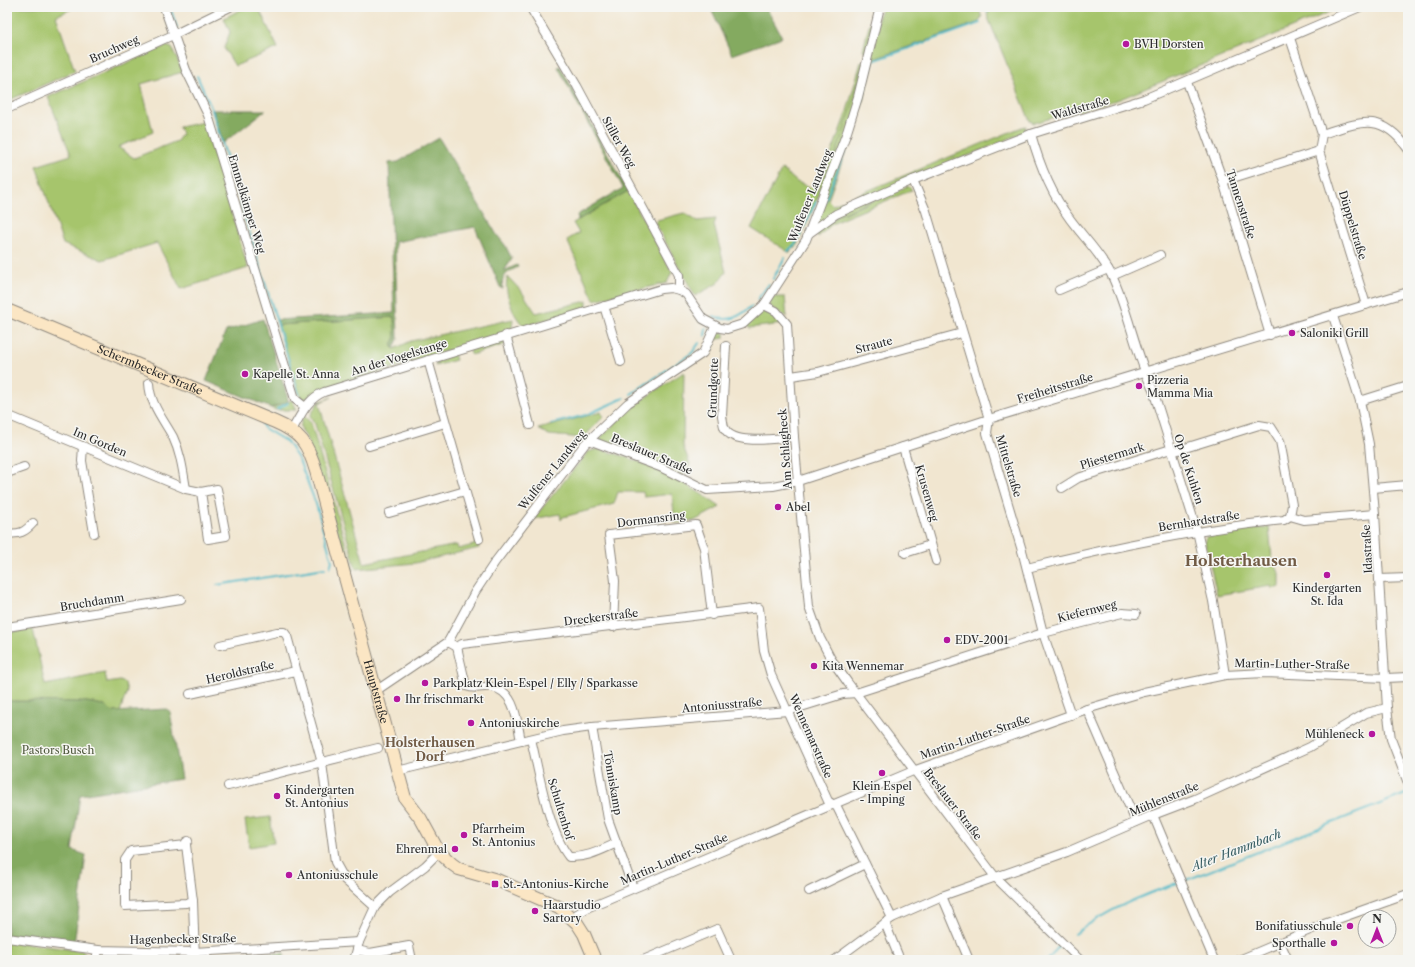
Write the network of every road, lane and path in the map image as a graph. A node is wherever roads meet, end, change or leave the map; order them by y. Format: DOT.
graph roads {
  1 [pos="164,7"];
  2 [pos="230,7"];
  3 [pos="530,7"];
  4 [pos="880,7"];
  5 [pos="1360,7"];
  6 [pos="173,35"];
  7 [pos="1290,38"];
  8 [pos="1186,82"];
  9 [pos="7,109"];
  10 [pos="1031,134"];
  11 [pos="1322,134"];
  12 [pos="1408,149"];
  13 [pos="1319,151"];
  14 [pos="913,180"];
  15 [pos="1223,181"];
  16 [pos="808,234"];
  17 [pos="1160,255"];
  18 [pos="1110,272"];
  19 [pos="679,290"];
  20 [pos="1059,290"];
  21 [pos="1408,292"];
  22 [pos="764,305"];
  23 [pos="1366,305"];
  24 [pos="604,306"];
  25 [pos="7,310"];
  26 [pos="1333,316"];
  27 [pos="715,327"];
  28 [pos="962,332"];
  29 [pos="506,335"];
  30 [pos="1270,335"];
  31 [pos="726,346"];
  32 [pos="428,360"];
  33 [pos="621,362"];
  34 [pos="1144,372"];
  35 [pos="791,376"];
  36 [pos="149,383"];
  37 [pos="1408,386"];
  38 [pos="1360,401"];
  39 [pos="305,407"];
  40 [pos="7,415"];
  41 [pos="989,420"];
  42 [pos="445,423"];
  43 [pos="530,425"];
  44 [pos="292,430"];
  45 [pos="794,437"];
  46 [pos="589,440"];
  47 [pos="83,446"];
  48 [pos="369,446"];
  49 [pos="903,447"];
  50 [pos="1172,451"];
  51 [pos="24,467"];
  52 [pos="7,473"];
  53 [pos="798,481"];
  54 [pos="1408,485"];
  55 [pos="1062,488"];
  56 [pos="1373,488"];
  57 [pos="186,489"];
  58 [pos="465,490"];
  59 [pos="707,490"];
  60 [pos="201,492"];
  61 [pos="389,513"];
  62 [pos="1375,514"];
  63 [pos="1290,516"];
  64 [pos="33,523"];
  65 [pos="1198,531"];
  66 [pos="7,532"];
  67 [pos="94,534"];
  68 [pos="480,539"];
  69 [pos="930,545"];
  70 [pos="905,553"];
  71 [pos="936,561"];
  72 [pos="1027,568"];
  73 [pos="1408,578"];
  74 [pos="1379,579"];
  75 [pos="181,599"];
  76 [pos="808,603"];
  77 [pos="759,608"];
  78 [pos="1136,614"];
  79 [pos="712,615"];
  80 [pos="7,627"];
  81 [pos="613,627"];
  82 [pos="1043,633"];
  83 [pos="448,642"];
  84 [pos="220,645"];
  85 [pos="457,647"];
  86 [pos="296,671"];
  87 [pos="1225,675"];
  88 [pos="1408,677"];
  89 [pos="1386,678"];
  90 [pos="377,690"];
  91 [pos="856,693"];
  92 [pos="190,694"];
  93 [pos="1387,708"];
  94 [pos="1087,709"];
  95 [pos="788,711"];
  96 [pos="1071,715"];
  97 [pos="592,727"];
  98 [pos="531,739"];
  99 [pos="522,741"];
  100 [pos="378,748"];
  101 [pos="322,763"];
  102 [pos="913,770"];
  103 [pos="397,772"];
  104 [pos="1408,782"];
  105 [pos="228,786"];
  106 [pos="832,804"];
  107 [pos="1154,815"];
  108 [pos="1136,822"];
  109 [pos="617,843"];
  110 [pos="439,852"];
  111 [pos="865,864"];
  112 [pos="996,878"];
  113 [pos="633,888"];
  114 [pos="809,891"];
  115 [pos="1408,894"];
  116 [pos="942,896"];
  117 [pos="193,901"];
  118 [pos="375,907"];
  119 [pos="572,917"];
  120 [pos="888,921"];
  121 [pos="7,938"];
  122 [pos="359,942"];
  123 [pos="1280,942"];
  124 [pos="98,950"];
  125 [pos="357,950"];
  126 [pos="195,956"];
  127 [pos="96,960"];
  128 [pos="354,960"];
  129 [pos="412,960"];
  130 [pos="595,960"];
  131 [pos="643,960"];
  132 [pos="731,960"];
  133 [pos="835,960"];
  134 [pos="900,960"];
  135 [pos="969,960"];
  136 [pos="1080,960"];
  137 [pos="1214,960"];
  138 [pos="1239,960"];
  139 [pos="1288,960"];
  1 -- 6 [label="street, Emmelkämper Weg"];
  2 -- 6 [label="street, Bruchweg"];
  3 -- 19 [label="street, Stiller Weg"];
  4 -- 16 [label="street, Wulfener Landweg"];
  5 -- 7 [label="street, Waldstraße"];
  6 -- 9 [label="street, Bruchweg"];
  6 -- 39 [label="street, Emmelkämper Weg"];
  7 -- 8 [label="street, Waldstraße"];
  7 -- 11 [label="street"];
  8 -- 10 [label="street, Waldstraße"];
  8 -- 15 [label="street, Tannenstraße"];
  10 -- 14 [label="street, Waldstraße"];
  10 -- 18 [label="street, Op de Kuhlen"];
  11 -- 12 [label="street"];
  11 -- 13 [label="street"];
  13 -- 15 [label="street"];
  13 -- 23 [label="street, Düppelstraße"];
  14 -- 16 [label="street, Waldstraße"];
  14 -- 28 [label="street, Mittelstraße"];
  15 -- 30 [label="street, Tannenstraße"];
  16 -- 22 [label="street, Wulfener Landweg"];
  17 -- 18 [label="street"];
  18 -- 20 [label="street"];
  18 -- 34 [label="street, Op de Kuhlen"];
  19 -- 24 [label="street, An der Vogelstange"];
  19 -- 27 [label="street"];
  21 -- 23 [label="street, Freiheitsstraße"];
  22 -- 27 [label="street, Wulfener Landweg"];
  22 -- 35 [label="street, Am Schlagheck"];
  23 -- 26 [label="street, Freiheitsstraße"];
  24 -- 29 [label="street, An der Vogelstange"];
  24 -- 33 [label="street"];
  25 -- 44 [label="main road, Schermbecker Straße"];
  26 -- 30 [label="street, Freiheitsstraße"];
  26 -- 38 [label="street, Idastraße"];
  27 -- 46 [label="street, Wulfener Landweg"];
  28 -- 35 [label="street, Straute"];
  28 -- 41 [label="street, Mittelstraße"];
  29 -- 32 [label="street, An der Vogelstange"];
  29 -- 43 [label="street"];
  30 -- 34 [label="street, Freiheitsstraße"];
  31 -- 45 [label="street, Grundgotte"];
  32 -- 39 [label="street, An der Vogelstange"];
  32 -- 42 [label="street"];
  34 -- 41 [label="street, Freiheitsstraße"];
  34 -- 50 [label="street, Op de Kuhlen"];
  35 -- 45 [label="street, Am Schlagheck"];
  36 -- 57 [label="street"];
  37 -- 38 [label="street"];
  38 -- 56 [label="street, Idastraße"];
  39 -- 44 [label="street, An der Vogelstange"];
  40 -- 47 [label="street, Im Gorden"];
  41 -- 49 [label="street, Freiheitsstraße"];
  41 -- 72 [label="street, Mittelstraße"];
  42 -- 48 [label="street"];
  42 -- 58 [label="street"];
  44 -- 90 [label="main road, Hauptstraße"];
  45 -- 53 [label="street, Am Schlagheck"];
  46 -- 59 [label="street, Breslauer Straße"];
  46 -- 83 [label="street, Wulfener Landweg"];
  47 -- 57 [label="street, Im Gorden"];
  47 -- 67 [label="street"];
  49 -- 53 [label="street, Freiheitsstraße"];
  49 -- 69 [label="street, Krusenweg"];
  50 -- 55 [label="street, Pliestermark"];
  50 -- 63 [label="street, Pliestermark"];
  50 -- 65 [label="street, Op de Kuhlen"];
  51 -- 52 [label="street"];
  53 -- 59 [label="street, Freiheitsstraße"];
  53 -- 76 [label="street, Am Schlagheck"];
  54 -- 56 [label="street"];
  56 -- 62 [label="street, Idastraße"];
  57 -- 60 [label="street, Im Gorden"];
  58 -- 61 [label="street"];
  58 -- 68 [label="street"];
  60 -- 60 [label="street, Im Gorden"];
  62 -- 63 [label="street, Bernhardstraße"];
  62 -- 74 [label="street, Idastraße"];
  63 -- 65 [label="street, Bernhardstraße"];
  64 -- 66 [label="street"];
  65 -- 72 [label="street, Bernhardstraße"];
  65 -- 87 [label="street, Op de Kuhlen"];
  69 -- 70 [label="street"];
  69 -- 71 [label="street, Krusenweg"];
  72 -- 82 [label="street, Mittelstraße"];
  73 -- 74 [label="street"];
  74 -- 89 [label="street, Idastraße"];
  75 -- 80 [label="street, Bruchdamm"];
  76 -- 91 [label="street, Breslauer Straße"];
  77 -- 79 [label="street, Dreckerstraße"];
  77 -- 95 [label="street, Wennemarstraße"];
  78 -- 82 [label="street, Kiefernweg"];
  79 -- 81 [label="street, Dreckerstraße"];
  79 -- 81 [label="street, Dormansring"];
  81 -- 85 [label="street, Dreckerstraße"];
  82 -- 91 [label="street, Antoniusstraße"];
  82 -- 96 [label="street, Mittelstraße"];
  83 -- 85 [label="street"];
  83 -- 90 [label="street, Wulfener Landweg"];
  84 -- 86 [label="street"];
  85 -- 99 [label="street"];
  86 -- 92 [label="street, Heroldstraße"];
  86 -- 101 [label="street"];
  87 -- 89 [label="street, Martin-Luther-Straße"];
  87 -- 94 [label="street, Martin-Luther-Straße"];
  88 -- 89 [label="street, Martin-Luther-Straße"];
  89 -- 93 [label="street, Idastraße"];
  90 -- 103 [label="main road, Hauptstraße"];
  91 -- 95 [label="street, Antoniusstraße"];
  91 -- 102 [label="street, Breslauer Straße"];
  93 -- 104 [label="street, Idastraße"];
  93 -- 107 [label="street, Mühlenstraße"];
  94 -- 96 [label="street, Martin-Luther-Straße"];
  94 -- 108 [label="street"];
  95 -- 97 [label="street, Antoniusstraße"];
  95 -- 106 [label="street, Wennemarstraße"];
  96 -- 102 [label="street, Martin-Luther-Straße"];
  97 -- 98 [label="street, Antoniusstraße"];
  97 -- 109 [label="street, Tönniskamp"];
  98 -- 99 [label="street, Antoniusstraße"];
  98 -- 109 [label="street, Schultenhof"];
  99 -- 103 [label="street, Antoniusstraße"];
  100 -- 101 [label="street"];
  101 -- 105 [label="street"];
  101 -- 118 [label="street"];
  102 -- 106 [label="street, Martin-Luther-Straße"];
  102 -- 112 [label="street, Breslauer Straße"];
  103 -- 110 [label="main road, Hauptstraße"];
  106 -- 111 [label="street, Wennemarstraße"];
  106 -- 113 [label="street, Martin-Luther-Straße"];
  107 -- 108 [label="street, Mühlenstraße"];
  107 -- 137 [label="street"];
  108 -- 112 [label="street, Mühlenstraße"];
  109 -- 113 [label="street, Tönniskamp"];
  110 -- 118 [label="street"];
  110 -- 119 [label="main road, Hauptstraße"];
  111 -- 114 [label="street"];
  111 -- 120 [label="street, Wennemarstraße"];
  112 -- 116 [label="street, Mühlenstraße"];
  112 -- 136 [label="street, Breslauer Straße"];
  113 -- 119 [label="street, Martin-Luther-Straße"];
  115 -- 123 [label="street"];
  116 -- 120 [label="street, Mühlenstraße"];
  116 -- 135 [label="street"];
  117 -- 117 [label="street"];
  117 -- 126 [label="street"];
  118 -- 122 [label="street"];
  119 -- 130 [label="main road, Hauptstraße"];
  120 -- 133 [label="street, Mühlenstraße"];
  120 -- 134 [label="street, Wennemarstraße"];
  121 -- 124 [label="street, Hagenbecker Straße"];
  122 -- 125 [label="street"];
  122 -- 126 [label="street, Hagenbecker Straße"];
  123 -- 138 [label="street"];
  123 -- 139 [label="street"];
  124 -- 126 [label="street, Hagenbecker Straße"];
  124 -- 127 [label="street"];
  125 -- 128 [label="street"];
  125 -- 129 [label="street"];
  131 -- 132 [label="street"];
}
